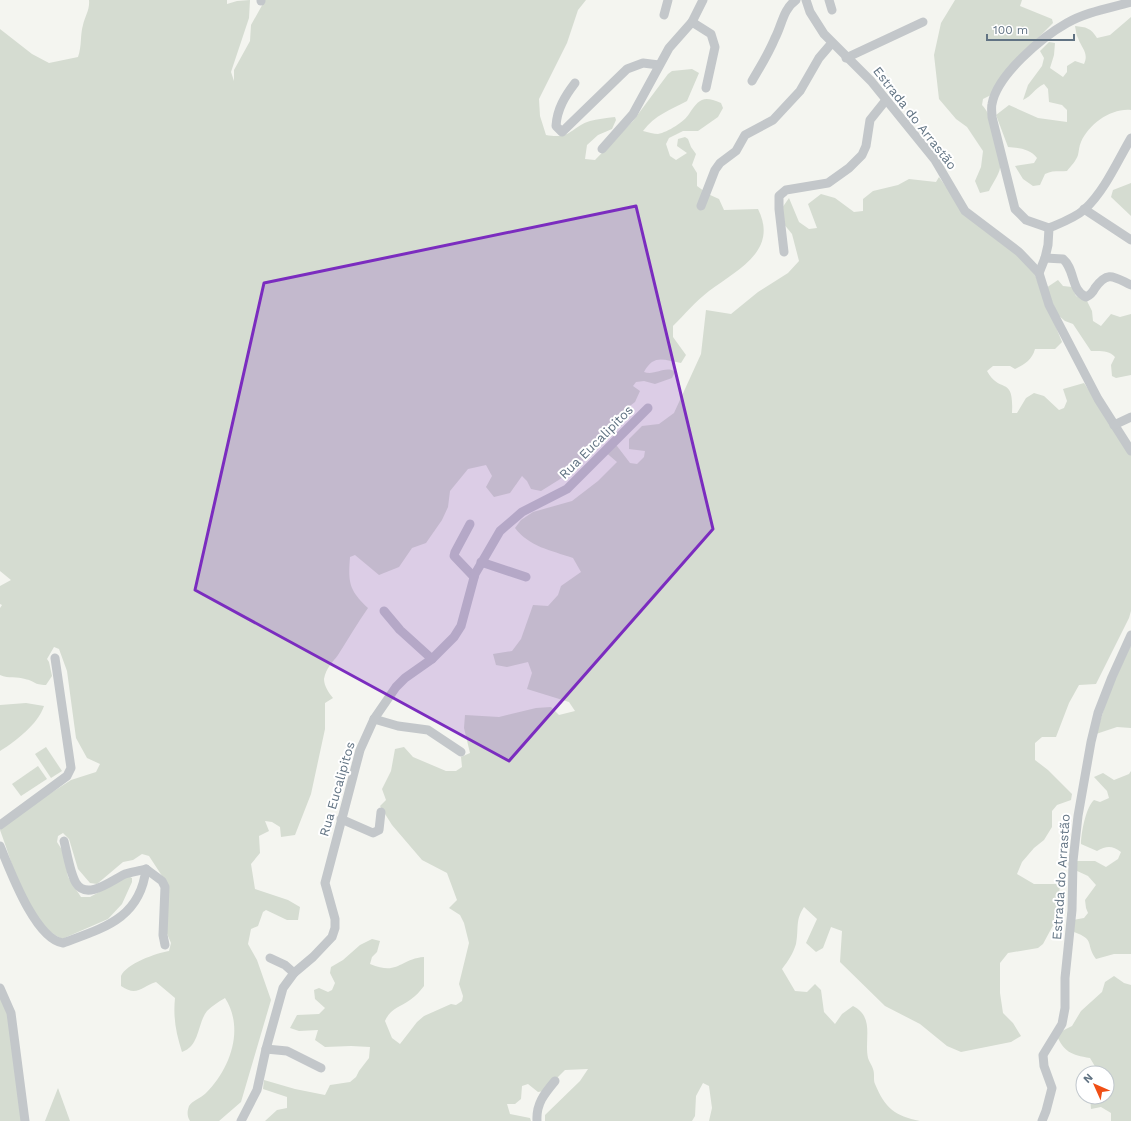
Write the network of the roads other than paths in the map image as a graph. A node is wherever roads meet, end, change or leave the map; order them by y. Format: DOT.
graph roads {
  1 [pos="668,0"];
  2 [pos="703,0"];
  3 [pos="796,0"];
  4 [pos="806,0"];
  5 [pos="829,0"];
  6 [pos="1131,2"];
  7 [pos="832,10"];
  8 [pos="664,15"];
  9 [pos="692,22"];
  10 [pos="923,22"];
  11 [pos="832,44"];
  12 [pos="846,58"];
  13 [pos="659,65"];
  14 [pos="752,80"];
  15 [pos="575,83"];
  16 [pos="706,88"];
  17 [pos="886,100"];
  18 [pos="1131,138"];
  19 [pos="602,149"];
  20 [pos="702,206"];
  21 [pos="1084,209"];
  22 [pos="1050,228"];
  23 [pos="1131,240"];
  24 [pos="784,252"];
  25 [pos="1045,258"];
  26 [pos="1039,273"];
  27 [pos="1131,285"];
  28 [pos="648,408"];
  29 [pos="1131,417"];
  30 [pos="1114,425"];
  31 [pos="1131,451"];
  32 [pos="470,524"];
  33 [pos="481,562"];
  34 [pos="474,577"];
  35 [pos="526,577"];
  36 [pos="384,611"];
  37 [pos="1131,634"];
  38 [pos="55,658"];
  39 [pos="432,659"];
  40 [pos="374,719"];
  41 [pos="461,752"];
  42 [pos="381,812"];
  43 [pos="341,819"];
  44 [pos="0,826"];
  45 [pos="64,841"];
  46 [pos="0,846"];
  47 [pos="146,869"];
  48 [pos="164,945"];
  49 [pos="270,958"];
  50 [pos="294,973"];
  51 [pos="0,988"];
  52 [pos="266,1049"];
  53 [pos="321,1068"];
  54 [pos="555,1081"];
  55 [pos="25,1121"];
  56 [pos="241,1121"];
  57 [pos="537,1121"];
  58 [pos="1042,1121"];
  1 -- 8 [label="street"];
  2 -- 9 [label="street"];
  3 -- 14 [label="street"];
  4 -- 11 [label="street, Estrada do Arrastão"];
  5 -- 7 [label="street"];
  6 -- 22 [label="street"];
  9 -- 13 [label="street"];
  9 -- 16 [label="street"];
  10 -- 12 [label="street"];
  11 -- 12 [label="street, Estrada do Arrastão"];
  11 -- 20 [label="street"];
  12 -- 17 [label="street, Estrada do Arrastão"];
  13 -- 15 [label="street"];
  13 -- 19 [label="street"];
  17 -- 24 [label="street"];
  17 -- 26 [label="street, Estrada do Arrastão"];
  18 -- 21 [label="street"];
  21 -- 22 [label="street"];
  21 -- 23 [label="street"];
  22 -- 25 [label="street"];
  25 -- 26 [label="street"];
  25 -- 27 [label="street"];
  26 -- 30 [label="street, Estrada do Arrastão"];
  28 -- 33 [label="street, Rua Eucalipitos"];
  29 -- 30 [label="street"];
  30 -- 31 [label="street, Estrada do Arrastão"];
  32 -- 34 [label="street"];
  33 -- 34 [label="street, Rua Eucalipitos"];
  33 -- 35 [label="street"];
  34 -- 39 [label="street, Rua Eucalipitos"];
  36 -- 39 [label="street"];
  37 -- 58 [label="street, Estrada do Arrastão"];
  38 -- 44 [label="street"];
  39 -- 40 [label="street, Rua Eucalipitos"];
  40 -- 41 [label="street"];
  40 -- 43 [label="street, Rua Eucalipitos"];
  42 -- 43 [label="street"];
  43 -- 50 [label="street, Rua Eucalipitos"];
  45 -- 47 [label="street"];
  46 -- 47 [label="street"];
  47 -- 48 [label="street"];
  49 -- 50 [label="street"];
  50 -- 52 [label="street, Rua Eucalipitos"];
  51 -- 55 [label="street"];
  52 -- 53 [label="street"];
  52 -- 56 [label="street, Rua Eucalipitos"];
  54 -- 57 [label="street"];
}
